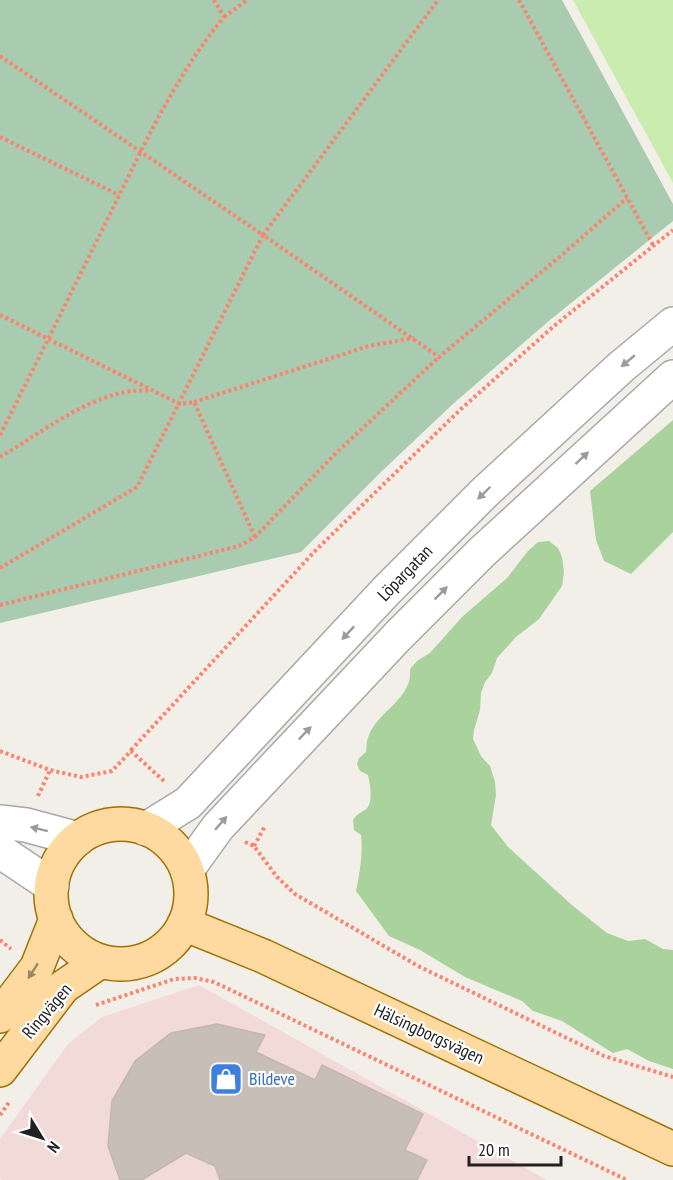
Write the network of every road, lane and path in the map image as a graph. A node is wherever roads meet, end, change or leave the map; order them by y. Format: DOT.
graph roads {
  1 [pos="214,0"];
  2 [pos="247,0"];
  3 [pos="438,0"];
  4 [pos="519,0"];
  5 [pos="224,17"];
  6 [pos="0,56"];
  7 [pos="0,137"];
  8 [pos="139,151"];
  9 [pos="119,195"];
  10 [pos="627,198"];
  11 [pos="673,230"];
  12 [pos="263,235"];
  13 [pos="653,245"];
  14 [pos="0,315"];
  15 [pos="673,324"];
  16 [pos="414,338"];
  17 [pos="48,339"];
  18 [pos="439,357"];
  19 [pos="673,376"];
  20 [pos="154,392"];
  21 [pos="194,402"];
  22 [pos="180,404"];
  23 [pos="0,435"];
  24 [pos="0,457"];
  25 [pos="255,537"];
  26 [pos="0,568"];
  27 [pos="0,605"];
  28 [pos="131,750"];
  29 [pos="0,751"];
  30 [pos="188,803"];
  31 [pos="0,822"];
  32 [pos="218,826"];
  33 [pos="146,829"];
  34 [pos="78,838"];
  35 [pos="0,851"];
  36 [pos="186,870"];
  37 [pos="52,886"];
  38 [pos="56,920"];
  39 [pos="184,924"];
  40 [pos="0,940"];
  41 [pos="101,961"];
  42 [pos="37,967"];
  43 [pos="63,987"];
  44 [pos="0,1017"];
  45 [pos="0,1070"];
  46 [pos="673,1077"];
  47 [pos="673,1149"];
  48 [pos="627,1180"];
  1 -- 5 [label="path"];
  2 -- 5 [label="path"];
  3 -- 12 [label="path"];
  4 -- 10 [label="path"];
  5 -- 8 [label="path"];
  6 -- 8 [label="path"];
  7 -- 9 [label="path"];
  8 -- 9 [label="path"];
  8 -- 12 [label="path"];
  9 -- 17 [label="path"];
  10 -- 13 [label="path"];
  10 -- 18 [label="path"];
  11 -- 13 [label="path"];
  12 -- 16 [label="path"];
  12 -- 22 [label="path"];
  13 -- 28 [label="path"];
  14 -- 17 [label="path"];
  15 -- 30 [label="street, Löpargatan, one-way"];
  16 -- 18 [label="path"];
  16 -- 21 [label="path"];
  17 -- 20 [label="path"];
  17 -- 23 [label="path"];
  18 -- 25 [label="path"];
  32 -- 19 [label="street, one-way"];
  20 -- 22 [label="path"];
  20 -- 24 [label="path"];
  21 -- 22 [label="path"];
  21 -- 25 [label="path"];
  22 -- 26 [label="path"];
  25 -- 27 [label="path"];
  28 -- 29 [label="path"];
  28 -- 30 [label="path"];
  30 -- 33 [label="street, Löpargatan"];
  34 -- 31 [label="street, one-way"];
  32 -- 36 [label="street"];
  32 -- 46 [label="path"];
  33 -- 34 [label="main road"];
  33 -- 36 [label="main road"];
  34 -- 37 [label="main road"];
  35 -- 37 [label="street"];
  36 -- 39 [label="main road"];
  37 -- 38 [label="main road"];
  38 -- 41 [label="main road"];
  38 -- 42 [label="main road, Ringvägen"];
  39 -- 41 [label="main road"];
  39 -- 47 [label="main road, Hälsingborgsvägen"];
  40 -- 42 [label="path"];
  41 -- 43 [label="main road, Ringvägen"];
  42 -- 44 [label="main road, Ringvägen, one-way"];
  43 -- 45 [label="main road, Ringvägen"];
  43 -- 48 [label="path"];
}
